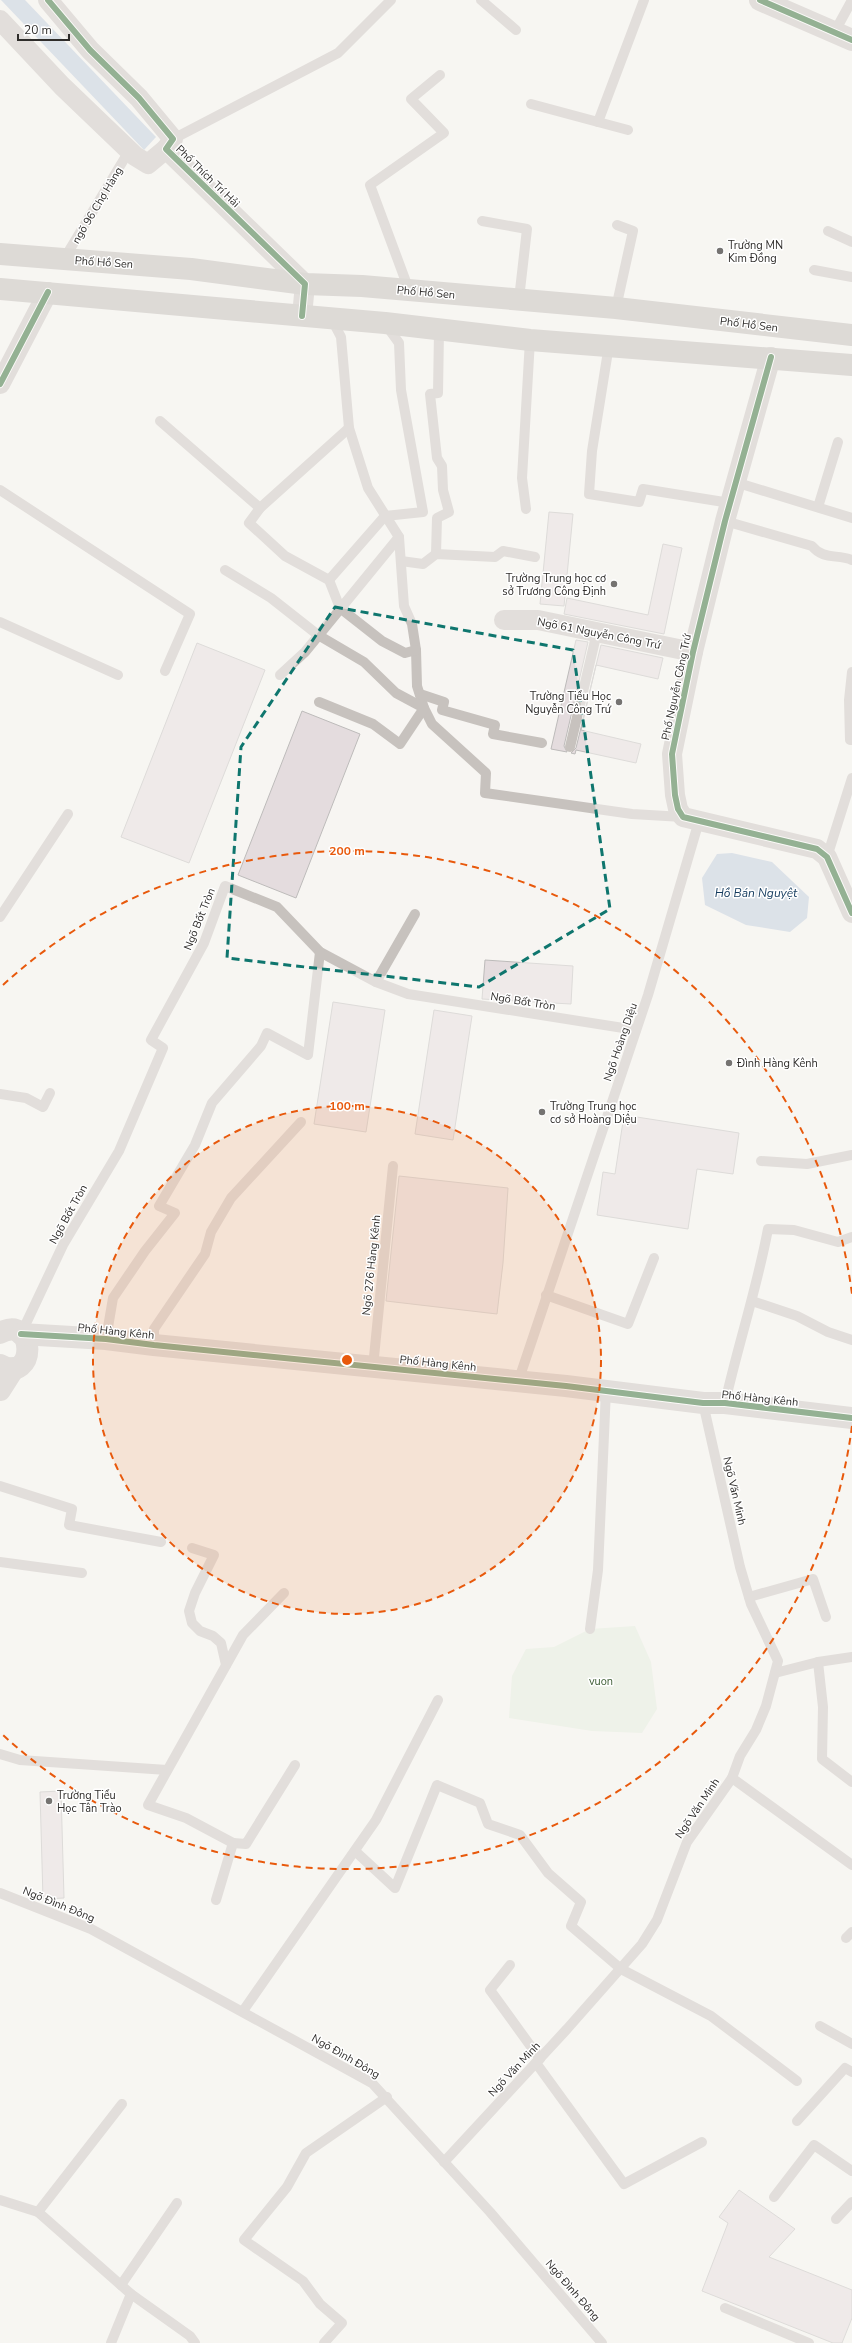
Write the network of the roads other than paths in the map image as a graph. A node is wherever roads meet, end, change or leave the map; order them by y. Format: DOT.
graph roads {
  1 [pos="48,0"];
  2 [pos="391,0"];
  3 [pos="481,0"];
  4 [pos="644,0"];
  5 [pos="760,0"];
  6 [pos="852,0"];
  7 [pos="791,6"];
  8 [pos="0,20"];
  9 [pos="516,30"];
  10 [pos="843,36"];
  11 [pos="440,75"];
  12 [pos="530,104"];
  13 [pos="598,122"];
  14 [pos="628,130"];
  15 [pos="170,144"];
  16 [pos="129,151"];
  17 [pos="482,221"];
  18 [pos="617,225"];
  19 [pos="828,231"];
  20 [pos="852,242"];
  21 [pos="0,254"];
  22 [pos="64,259"];
  23 [pos="814,270"];
  24 [pos="852,277"];
  25 [pos="305,284"];
  26 [pos="0,289"];
  27 [pos="409,290"];
  28 [pos="48,292"];
  29 [pos="519,299"];
  30 [pos="616,308"];
  31 [pos="302,316"];
  32 [pos="331,318"];
  33 [pos="385,324"];
  34 [pos="439,331"];
  35 [pos="852,335"];
  36 [pos="530,340"];
  37 [pos="609,345"];
  38 [pos="771,357"];
  39 [pos="6,361"];
  40 [pos="852,365"];
  41 [pos="0,384"];
  42 [pos="160,421"];
  43 [pos="349,428"];
  44 [pos="838,442"];
  45 [pos="735,482"];
  46 [pos="0,490"];
  47 [pos="818,507"];
  48 [pos="260,508"];
  49 [pos="526,509"];
  50 [pos="727,512"];
  51 [pos="384,516"];
  52 [pos="852,518"];
  53 [pos="399,537"];
  54 [pos="436,554"];
  55 [pos="535,557"];
  56 [pos="852,560"];
  57 [pos="401,561"];
  58 [pos="225,570"];
  59 [pos="329,580"];
  60 [pos="340,608"];
  61 [pos="504,620"];
  62 [pos="0,622"];
  63 [pos="597,632"];
  64 [pos="318,635"];
  65 [pos="416,650"];
  66 [pos="693,652"];
  67 [pos="165,671"];
  68 [pos="852,672"];
  69 [pos="118,675"];
  70 [pos="280,675"];
  71 [pos="420,694"];
  72 [pos="319,702"];
  73 [pos="424,708"];
  74 [pos="852,740"];
  75 [pos="542,743"];
  76 [pos="570,747"];
  77 [pos="852,778"];
  78 [pos="68,814"];
  79 [pos="691,819"];
  80 [pos="827,858"];
  81 [pos="852,913"];
  82 [pos="414,914"];
  83 [pos="0,916"];
  84 [pos="320,952"];
  85 [pos="376,982"];
  86 [pos="636,1030"];
  87 [pos="50,1093"];
  88 [pos="0,1094"];
  89 [pos="301,1122"];
  90 [pos="852,1155"];
  91 [pos="761,1161"];
  92 [pos="393,1166"];
  93 [pos="852,1237"];
  94 [pos="654,1258"];
  95 [pos="546,1295"];
  96 [pos="752,1301"];
  97 [pos="8,1331"];
  98 [pos="71,1336"];
  99 [pos="106,1338"];
  100 [pos="852,1340"];
  101 [pos="154,1345"];
  102 [pos="14,1363"];
  103 [pos="373,1367"];
  104 [pos="518,1382"];
  105 [pos="0,1390"];
  106 [pos="606,1390"];
  107 [pos="703,1403"];
  108 [pos="725,1403"];
  109 [pos="852,1418"];
  110 [pos="0,1486"];
  111 [pos="161,1542"];
  112 [pos="192,1548"];
  113 [pos="0,1562"];
  114 [pos="82,1573"];
  115 [pos="284,1593"];
  116 [pos="749,1597"];
  117 [pos="826,1617"];
  118 [pos="590,1629"];
  119 [pos="852,1657"];
  120 [pos="818,1662"];
  121 [pos="226,1665"];
  122 [pos="775,1673"];
  123 [pos="438,1700"];
  124 [pos="0,1754"];
  125 [pos="295,1765"];
  126 [pos="167,1770"];
  127 [pos="732,1778"];
  128 [pos="852,1782"];
  129 [pos="233,1843"];
  130 [pos="355,1851"];
  131 [pos="852,1865"];
  132 [pos="0,1892"];
  133 [pos="216,1900"];
  134 [pos="510,1965"];
  135 [pos="620,1969"];
  136 [pos="243,2011"];
  137 [pos="820,2026"];
  138 [pos="852,2044"];
  139 [pos="538,2061"];
  140 [pos="852,2072"];
  141 [pos="796,2081"];
  142 [pos="387,2097"];
  143 [pos="122,2104"];
  144 [pos="797,2121"];
  145 [pos="702,2142"];
  146 [pos="444,2162"];
  147 [pos="852,2171"];
  148 [pos="774,2198"];
  149 [pos="0,2200"];
  150 [pos="852,2202"];
  151 [pos="177,2203"];
  152 [pos="38,2212"];
  153 [pos="836,2219"];
  154 [pos="121,2285"];
  155 [pos="131,2294"];
  156 [pos="725,2308"];
  157 [pos="111,2343"];
  158 [pos="195,2343"];
  159 [pos="324,2343"];
  160 [pos="602,2343"];
  161 [pos="809,2343"];
  1 -- 15 [label="street, Phố Thích Trí Hải"];
  2 -- 15 [label="lane"];
  3 -- 9 [label="lane"];
  4 -- 13 [label="lane"];
  5 -- 7 [label="street"];
  6 -- 10 [label="lane"];
  7 -- 10 [label="street"];
  8 -- 16 [label="street, Phố Thích Trí Hải"];
  11 -- 27 [label="lane"];
  12 -- 13 [label="lane"];
  13 -- 14 [label="lane"];
  15 -- 16 [label="street, Phố Thích Trí Hải"];
  15 -- 25 [label="street, Phố Thích Trí Hải"];
  16 -- 22 [label="lane, ngõ 96 Chợ Hàng"];
  17 -- 29 [label="lane"];
  18 -- 30 [label="lane"];
  19 -- 20 [label="lane"];
  21 -- 22 [label="main road, Phố Hồ Sen"];
  22 -- 25 [label="main road, Phố Hồ Sen"];
  23 -- 24 [label="lane"];
  25 -- 27 [label="main road, Phố Hồ Sen"];
  25 -- 31 [label="street"];
  26 -- 28 [label="main road"];
  27 -- 29 [label="main road, Phố Hồ Sen"];
  28 -- 31 [label="main road"];
  28 -- 39 [label="street"];
  29 -- 30 [label="main road, Phố Hồ Sen"];
  30 -- 35 [label="main road, Phố Hồ Sen"];
  31 -- 32 [label="main road"];
  32 -- 33 [label="main road"];
  32 -- 43 [label="lane"];
  33 -- 34 [label="main road"];
  33 -- 51 [label="lane"];
  34 -- 36 [label="main road"];
  34 -- 54 [label="lane"];
  36 -- 37 [label="main road"];
  36 -- 49 [label="lane"];
  37 -- 38 [label="main road"];
  37 -- 50 [label="lane"];
  38 -- 40 [label="main road"];
  38 -- 45 [label="street, Phố Nguyễn Công Trứ"];
  39 -- 41 [label="street"];
  42 -- 48 [label="lane"];
  43 -- 48 [label="lane"];
  43 -- 51 [label="lane"];
  44 -- 47 [label="lane"];
  45 -- 47 [label="lane"];
  45 -- 50 [label="street, Phố Nguyễn Công Trứ"];
  46 -- 67 [label="lane"];
  47 -- 52 [label="lane"];
  48 -- 59 [label="lane"];
  50 -- 56 [label="lane"];
  50 -- 66 [label="street, Phố Nguyễn Công Trứ"];
  51 -- 53 [label="lane"];
  51 -- 59 [label="lane"];
  53 -- 57 [label="lane"];
  53 -- 60 [label="lane"];
  54 -- 55 [label="lane"];
  54 -- 57 [label="lane"];
  57 -- 65 [label="lane"];
  58 -- 64 [label="lane"];
  59 -- 60 [label="lane"];
  60 -- 64 [label="lane"];
  60 -- 65 [label="lane"];
  61 -- 63 [label="street, Ngõ 61 Nguyễn Công Trứ"];
  62 -- 69 [label="lane"];
  63 -- 66 [label="street, Ngõ 61 Nguyễn Công Trứ"];
  63 -- 76 [label="lane"];
  64 -- 70 [label="lane"];
  64 -- 73 [label="lane"];
  65 -- 71 [label="lane"];
  66 -- 79 [label="street, Phố Nguyễn Công Trứ"];
  68 -- 74 [label="lane"];
  71 -- 73 [label="lane"];
  71 -- 75 [label="lane"];
  72 -- 73 [label="lane"];
  73 -- 79 [label="lane"];
  77 -- 80 [label="lane"];
  78 -- 83 [label="lane"];
  79 -- 80 [label="street"];
  79 -- 86 [label="lane, Ngõ Hoàng Diệu"];
  80 -- 81 [label="street"];
  82 -- 85 [label="lane"];
  84 -- 85 [label="lane, Ngõ Bốt Tròn"];
  84 -- 97 [label="lane, Ngõ Bốt Tròn"];
  84 -- 99 [label="lane"];
  85 -- 86 [label="lane, Ngõ Bốt Tròn"];
  86 -- 95 [label="lane, Ngõ Hoàng Diệu"];
  87 -- 88 [label="lane"];
  89 -- 101 [label="lane"];
  90 -- 91 [label="lane"];
  92 -- 103 [label="lane, Ngõ 276 Hàng Kênh"];
  93 -- 96 [label="lane"];
  94 -- 95 [label="lane"];
  95 -- 104 [label="lane, Ngõ Hoàng Diệu"];
  96 -- 100 [label="lane"];
  96 -- 108 [label="lane"];
  97 -- 98 [label="street, Phố Hàng Kênh"];
  97 -- 102 [label="street"];
  98 -- 99 [label="street, Phố Hàng Kênh"];
  98 -- 102 [label="street, Phố Hàng Kênh"];
  99 -- 101 [label="street, Phố Hàng Kênh"];
  101 -- 103 [label="street, Phố Hàng Kênh"];
  102 -- 105 [label="street"];
  103 -- 104 [label="street, Phố Hàng Kênh"];
  104 -- 106 [label="street, Phố Hàng Kênh"];
  106 -- 107 [label="street, Phố Hàng Kênh"];
  106 -- 118 [label="lane"];
  107 -- 108 [label="street, Phố Hàng Kênh"];
  107 -- 116 [label="lane, Ngõ Văn Minh"];
  108 -- 109 [label="street, Phố Hàng Kênh"];
  110 -- 111 [label="lane"];
  112 -- 121 [label="lane"];
  113 -- 114 [label="lane"];
  115 -- 121 [label="lane"];
  116 -- 117 [label="lane"];
  116 -- 122 [label="lane, Ngõ Văn Minh"];
  119 -- 120 [label="lane"];
  120 -- 122 [label="lane"];
  120 -- 128 [label="lane"];
  121 -- 126 [label="lane"];
  122 -- 127 [label="lane, Ngõ Văn Minh"];
  123 -- 130 [label="lane"];
  124 -- 126 [label="lane"];
  125 -- 129 [label="lane"];
  126 -- 129 [label="lane"];
  127 -- 131 [label="lane"];
  127 -- 135 [label="lane, Ngõ Văn Minh"];
  129 -- 133 [label="lane"];
  130 -- 135 [label="lane"];
  130 -- 136 [label="lane"];
  132 -- 136 [label="lane, Ngõ Đình Đông"];
  134 -- 139 [label="lane"];
  135 -- 139 [label="lane, Ngõ Văn Minh"];
  135 -- 141 [label="lane"];
  136 -- 142 [label="lane, Ngõ Đình Đông"];
  137 -- 138 [label="lane"];
  139 -- 145 [label="lane"];
  139 -- 146 [label="lane, Ngõ Văn Minh"];
  140 -- 144 [label="lane"];
  142 -- 146 [label="lane, Ngõ Đình Đông"];
  142 -- 159 [label="lane"];
  143 -- 152 [label="lane"];
  146 -- 160 [label="lane, Ngõ Đình Đông"];
  147 -- 148 [label="lane"];
  149 -- 152 [label="lane"];
  150 -- 153 [label="lane"];
  151 -- 154 [label="lane"];
  152 -- 154 [label="lane"];
  154 -- 155 [label="lane"];
  155 -- 157 [label="lane"];
  155 -- 158 [label="lane"];
  156 -- 161 [label="lane"];
}
